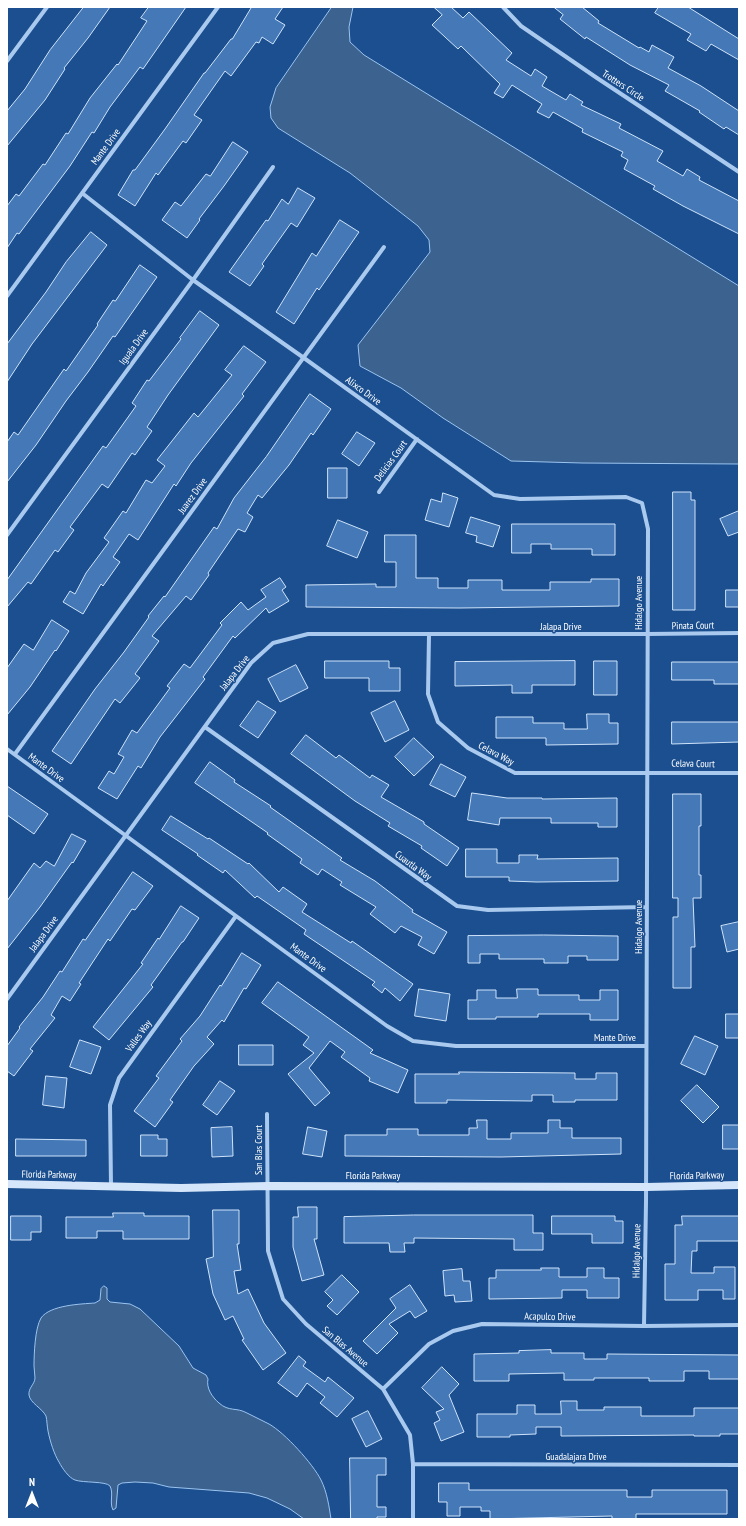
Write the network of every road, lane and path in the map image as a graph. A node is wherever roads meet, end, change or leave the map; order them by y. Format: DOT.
graph roads {
  1 [pos="47,7"];
  2 [pos="218,7"];
  3 [pos="503,7"];
  4 [pos="7,61"];
  5 [pos="273,167"];
  6 [pos="739,172"];
  7 [pos="82,193"];
  8 [pos="384,247"];
  9 [pos="192,280"];
  10 [pos="7,296"];
  11 [pos="304,358"];
  12 [pos="417,439"];
  13 [pos="379,492"];
  14 [pos="648,529"];
  15 [pos="7,535"];
  16 [pos="739,633"];
  17 [pos="647,634"];
  18 [pos="429,635"];
  19 [pos="204,727"];
  20 [pos="7,749"];
  21 [pos="14,754"];
  22 [pos="646,772"];
  23 [pos="739,773"];
  24 [pos="126,837"];
  25 [pos="647,907"];
  26 [pos="236,916"];
  27 [pos="7,999"];
  28 [pos="646,1046"];
  29 [pos="267,1114"];
  30 [pos="7,1184"];
  31 [pos="739,1185"];
  32 [pos="111,1186"];
  33 [pos="268,1186"];
  34 [pos="646,1187"];
  35 [pos="739,1325"];
  36 [pos="644,1326"];
  37 [pos="383,1389"];
  38 [pos="413,1464"];
  39 [pos="739,1465"];
  40 [pos="413,1519"];
  1 -- 4 [label="street"];
  2 -- 7 [label="street, Mante Drive"];
  3 -- 6 [label="street, Trotters Circle"];
  5 -- 9 [label="street, Iguala Drive"];
  7 -- 9 [label="street, Alixco Drive"];
  7 -- 10 [label="street, Mante Drive"];
  8 -- 11 [label="street, Juarez Drive"];
  9 -- 11 [label="street, Alixco Drive"];
  9 -- 15 [label="street, Iguala Drive"];
  11 -- 12 [label="street, Alixco Drive"];
  11 -- 21 [label="street, Juarez Drive"];
  12 -- 13 [label="street, Delicias Court"];
  12 -- 14 [label="street, Alixco Drive"];
  14 -- 17 [label="street, Hidalgo Avenue"];
  16 -- 17 [label="street, Pinata Court"];
  17 -- 18 [label="street, Jalapa Drive"];
  17 -- 22 [label="street, Hidalgo Avenue"];
  18 -- 19 [label="street, Jalapa Drive"];
  18 -- 22 [label="street, Celava Way"];
  19 -- 24 [label="street, Jalapa Drive"];
  19 -- 25 [label="street, Cuautla Way"];
  20 -- 21 [label="street, Mante Drive"];
  21 -- 24 [label="street, Mante Drive"];
  22 -- 23 [label="street, Celava Court"];
  22 -- 25 [label="street, Hidalgo Avenue"];
  24 -- 26 [label="street, Mante Drive"];
  24 -- 27 [label="street, Jalapa Drive"];
  25 -- 28 [label="street, Hidalgo Avenue"];
  26 -- 28 [label="street, Mante Drive"];
  26 -- 32 [label="street, Valles Way"];
  28 -- 34 [label="street, Hidalgo Avenue"];
  29 -- 33 [label="street, San Blas Court"];
  30 -- 32 [label="street, Florida Parkway"];
  31 -- 34 [label="street, Florida Parkway"];
  32 -- 33 [label="street, Florida Parkway"];
  33 -- 34 [label="street, Florida Parkway"];
  33 -- 37 [label="street, San Blas Avenue"];
  34 -- 36 [label="street, Hidalgo Avenue"];
  35 -- 36 [label="street, Acapulco Drive"];
  36 -- 37 [label="street, Acapulco Drive"];
  37 -- 38 [label="street, San Blas Avenue"];
  38 -- 39 [label="street, Guadalajara Drive"];
  38 -- 40 [label="street, San Blas Avenue"];
}
